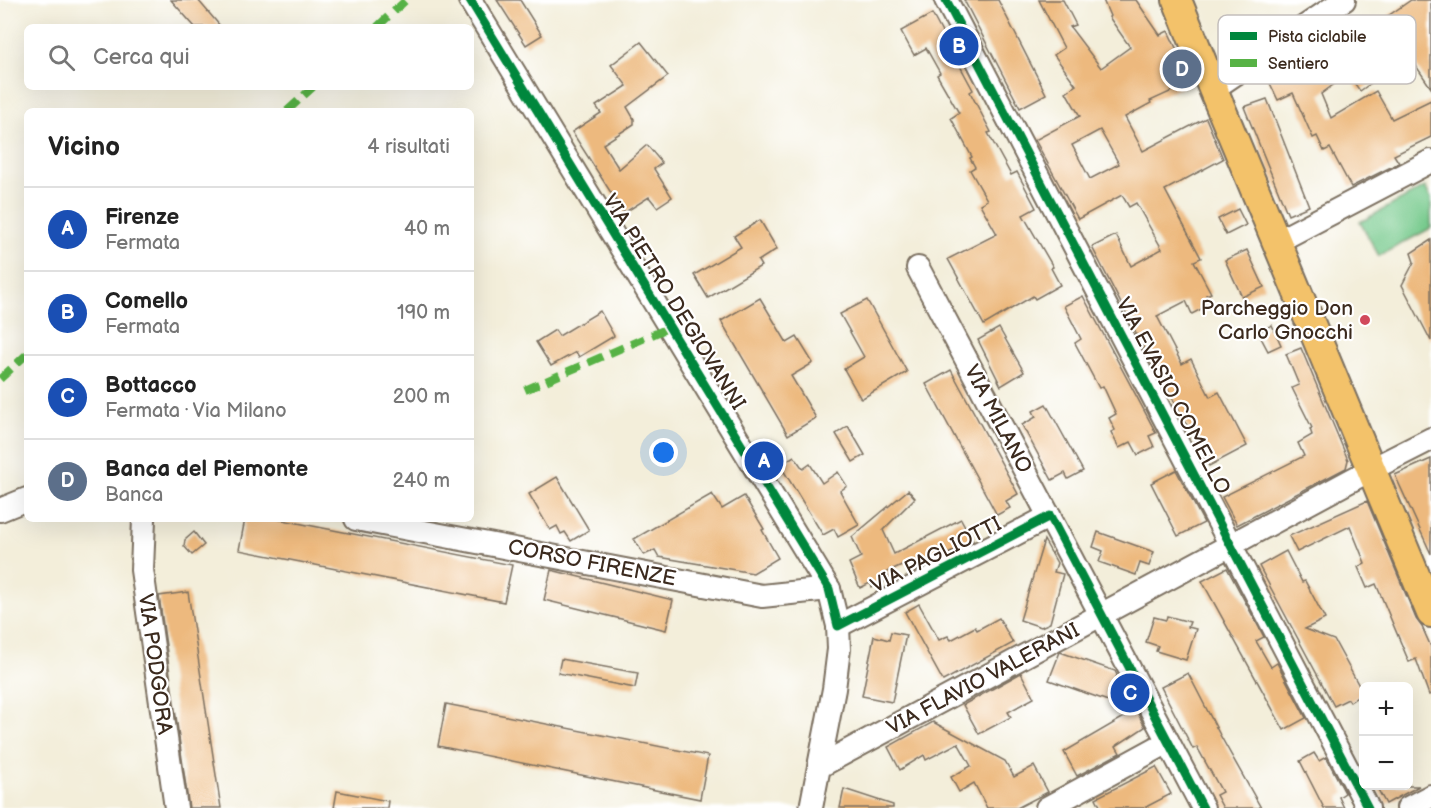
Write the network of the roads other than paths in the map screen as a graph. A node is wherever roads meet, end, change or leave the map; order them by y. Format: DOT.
graph roads {
  1 [pos="470,0"];
  2 [pos="946,0"];
  3 [pos="1177,0"];
  4 [pos="1344,0"];
  5 [pos="1322,15"];
  6 [pos="1220,84"];
  7 [pos="1213,89"];
  8 [pos="1431,161"];
  9 [pos="1276,242"];
  10 [pos="918,268"];
  11 [pos="1431,439"];
  12 [pos="1372,469"];
  13 [pos="24,500"];
  14 [pos="0,510"];
  15 [pos="1050,516"];
  16 [pos="144,522"];
  17 [pos="372,522"];
  18 [pos="1231,546"];
  19 [pos="829,589"];
  20 [pos="1431,613"];
  21 [pos="1102,616"];
  22 [pos="838,626"];
  23 [pos="1168,742"];
  24 [pos="820,766"];
  25 [pos="1431,796"];
  26 [pos="176,808"];
  27 [pos="811,808"];
  28 [pos="1047,808"];
  29 [pos="1203,808"];
  30 [pos="1368,808"];
  31 [pos="1408,808"];
  1 -- 19 [label="street, VIA PIETRO DEGIOVANNI"];
  2 -- 18 [label="street, VIA EVASIO COMELLO"];
  3 -- 7 [label="main road"];
  4 -- 5 [label="street"];
  6 -- 7 [label="street"];
  7 -- 9 [label="main road"];
  8 -- 9 [label="street"];
  9 -- 12 [label="main road"];
  10 -- 15 [label="street, VIA MILANO"];
  11 -- 12 [label="street, VIA FLAVIO VALERANI"];
  12 -- 18 [label="street, VIA FLAVIO VALERANI"];
  12 -- 20 [label="main road"];
  13 -- 14 [label="street"];
  15 -- 21 [label="street, VIA MILANO"];
  15 -- 22 [label="street, VIA PAGLIOTTI"];
  16 -- 26 [label="street, VIA PODGORA"];
  17 -- 19 [label="street, CORSO FIRENZE"];
  18 -- 21 [label="street, VIA FLAVIO VALERANI"];
  18 -- 30 [label="street, VIA EVASIO COMELLO"];
  19 -- 22 [label="street, VIA PIETRO DEGIOVANNI"];
  21 -- 23 [label="street, VIA MILANO"];
  21 -- 24 [label="street, VIA FLAVIO VALERANI"];
  22 -- 24 [label="street, VIA PIETRO DEGIOVANNI"];
  23 -- 28 [label="street"];
  23 -- 29 [label="street"];
  24 -- 27 [label="street, VIA PIETRO DEGIOVANNI"];
  25 -- 31 [label="street"];
}
